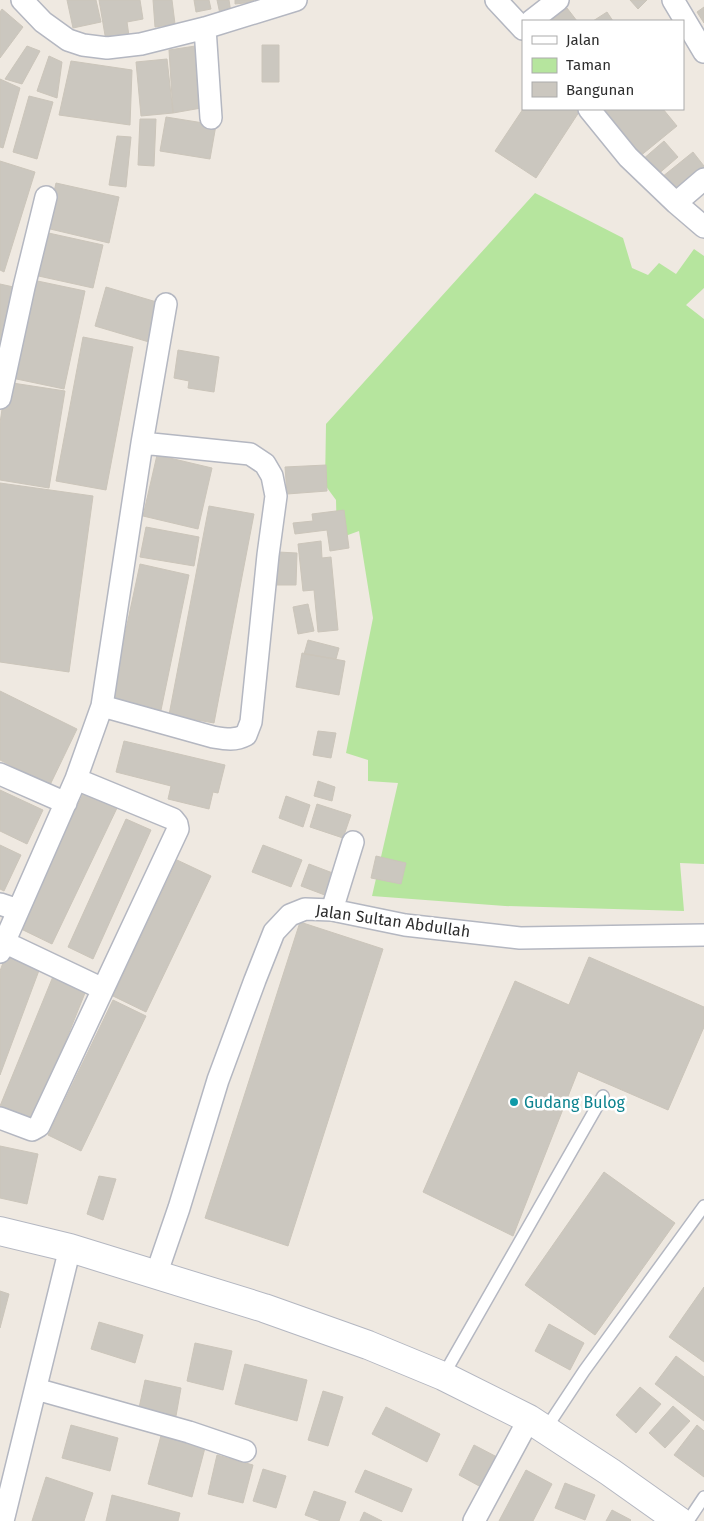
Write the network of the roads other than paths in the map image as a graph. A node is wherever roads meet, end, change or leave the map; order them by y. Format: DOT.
graph roads {
  1 [pos="22,0"];
  2 [pos="296,0"];
  3 [pos="496,0"];
  4 [pos="558,0"];
  5 [pos="673,0"];
  6 [pos="532,20"];
  7 [pos="522,27"];
  8 [pos="205,28"];
  9 [pos="704,52"];
  10 [pos="590,110"];
  11 [pos="211,118"];
  12 [pos="704,180"];
  13 [pos="46,197"];
  14 [pos="676,203"];
  15 [pos="704,227"];
  16 [pos="166,304"];
  17 [pos="1,385"];
  18 [pos="142,443"];
  19 [pos="102,706"];
  20 [pos="0,774"];
  21 [pos="76,779"];
  22 [pos="66,803"];
  23 [pos="353,842"];
  24 [pos="9,907"];
  25 [pos="332,910"];
  26 [pos="704,935"];
  27 [pos="2,947"];
  28 [pos="103,989"];
  29 [pos="603,1096"];
  30 [pos="0,1118"];
  31 [pos="704,1206"];
  32 [pos="0,1232"];
  33 [pos="70,1248"];
  34 [pos="156,1275"];
  35 [pos="443,1376"];
  36 [pos="36,1389"];
  37 [pos="537,1424"];
  38 [pos="245,1451"];
  39 [pos="704,1497"];
  40 [pos="3,1521"];
  41 [pos="474,1521"];
  42 [pos="679,1521"];
  43 [pos="688,1521"];
  1 -- 8 [label="street"];
  2 -- 8 [label="street"];
  3 -- 7 [label="street"];
  4 -- 6 [label="street"];
  5 -- 9 [label="street"];
  8 -- 11 [label="street"];
  10 -- 14 [label="street"];
  12 -- 14 [label="street"];
  13 -- 17 [label="street"];
  14 -- 15 [label="street"];
  16 -- 18 [label="street"];
  18 -- 19 [label="street"];
  18 -- 19 [label="street"];
  19 -- 21 [label="street"];
  20 -- 22 [label="street"];
  21 -- 22 [label="street"];
  21 -- 28 [label="street"];
  22 -- 24 [label="street"];
  23 -- 25 [label="street"];
  24 -- 27 [label="street"];
  25 -- 26 [label="street, Jalan Sultan Abdullah"];
  25 -- 34 [label="street, Jalan Sultan Abdullah"];
  27 -- 28 [label="street"];
  28 -- 30 [label="street"];
  29 -- 35 [label="lane"];
  31 -- 37 [label="lane"];
  32 -- 33 [label="street"];
  33 -- 34 [label="street"];
  33 -- 36 [label="street"];
  34 -- 35 [label="street"];
  35 -- 37 [label="street"];
  36 -- 38 [label="street"];
  36 -- 40 [label="street"];
  37 -- 41 [label="street"];
  37 -- 42 [label="street"];
  39 -- 43 [label="lane"];
}
